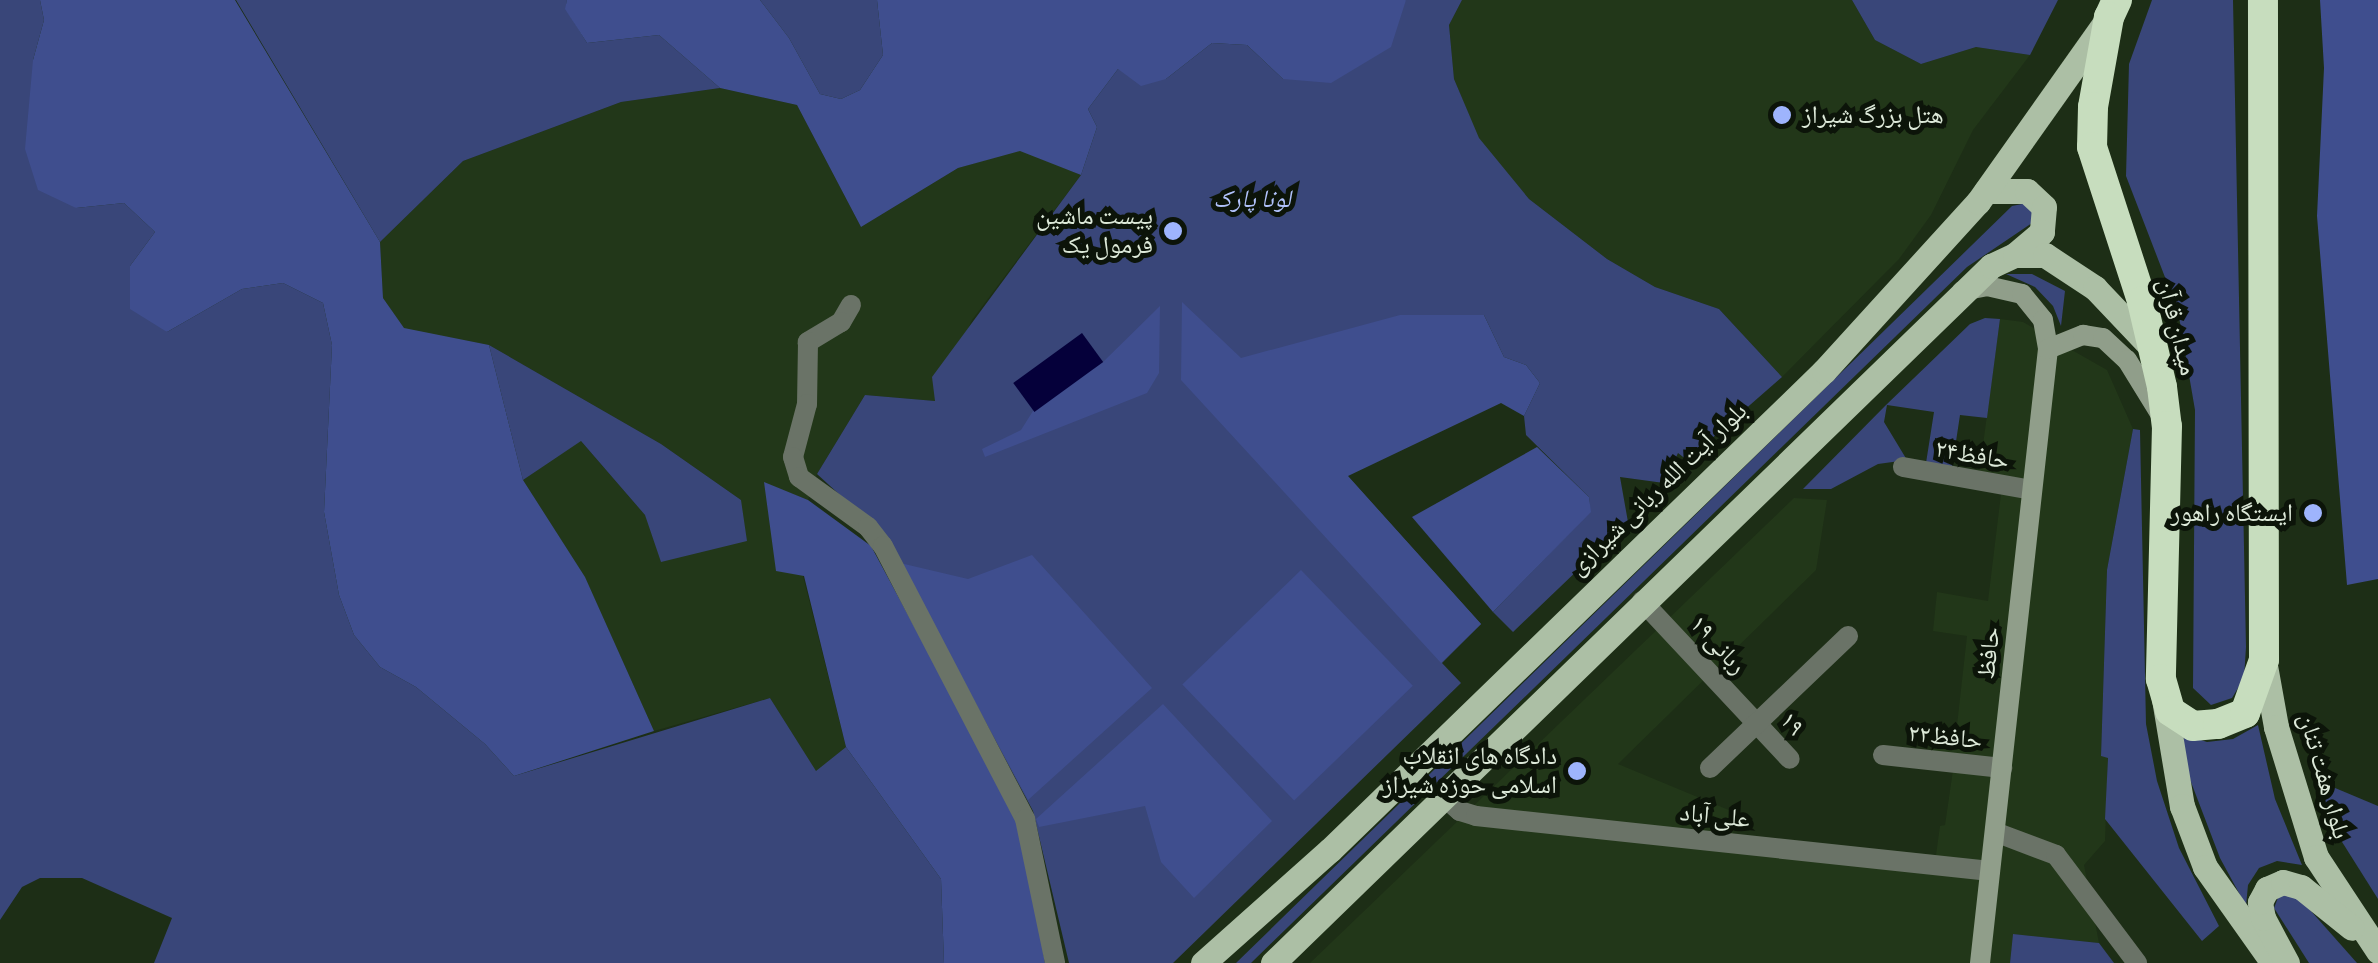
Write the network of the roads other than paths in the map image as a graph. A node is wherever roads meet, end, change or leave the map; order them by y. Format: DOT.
graph roads {
  1 [pos="2262,0"];
  2 [pos="2113,9"];
  3 [pos="1986,192"];
  4 [pos="2016,254"];
  5 [pos="1960,292"];
  6 [pos="851,305"];
  7 [pos="2152,348"];
  8 [pos="2048,349"];
  9 [pos="2167,426"];
  10 [pos="1903,467"];
  11 [pos="2032,490"];
  12 [pos="1642,602"];
  13 [pos="1848,636"];
  14 [pos="2264,660"];
  15 [pos="2161,678"];
  16 [pos="1757,723"];
  17 [pos="1883,755"];
  18 [pos="1790,759"];
  19 [pos="1710,768"];
  20 [pos="2002,768"];
  21 [pos="1442,795"];
  22 [pos="1995,832"];
  23 [pos="1990,871"];
  24 [pos="2378,951"];
  25 [pos="1055,963"];
  26 [pos="1203,963"];
  27 [pos="1273,963"];
  28 [pos="1980,963"];
  29 [pos="2137,963"];
  30 [pos="2273,963"];
  31 [pos="2287,963"];
  1 -- 14 [label="highway"];
  2 -- 3 [label="main road, بلوار آیت الله ربانی شیرازی"];
  2 -- 7 [label="highway, میدان قرآن"];
  3 -- 4 [label="main road"];
  3 -- 26 [label="main road, بلوار آیت الله ربانی شیرازی"];
  4 -- 5 [label="main road"];
  4 -- 7 [label="main road"];
  5 -- 8 [label="main road"];
  5 -- 12 [label="main road"];
  6 -- 25 [label="street"];
  7 -- 9 [label="highway, میدان قرآن"];
  8 -- 9 [label="main road"];
  8 -- 11 [label="main road, حافظ"];
  9 -- 15 [label="highway, میدان قرآن"];
  10 -- 11 [label="street, حافظ۲۴"];
  11 -- 20 [label="main road, حافظ"];
  12 -- 16 [label="street, ربانی۱۹"];
  12 -- 21 [label="main road"];
  13 -- 16 [label="street"];
  14 -- 15 [label="highway"];
  14 -- 24 [label="main road, بلوار هفت تنان"];
  15 -- 30 [label="main road"];
  16 -- 18 [label="street, ۱۹"];
  16 -- 19 [label="street"];
  17 -- 20 [label="street, حافظ۲۲"];
  20 -- 22 [label="main road, حافظ"];
  21 -- 23 [label="street, علی آباد"];
  21 -- 27 [label="main road"];
  22 -- 23 [label="main road, حافظ"];
  22 -- 29 [label="street"];
  23 -- 28 [label="main road, حافظ"];
  24 -- 31 [label="main road"];
}
